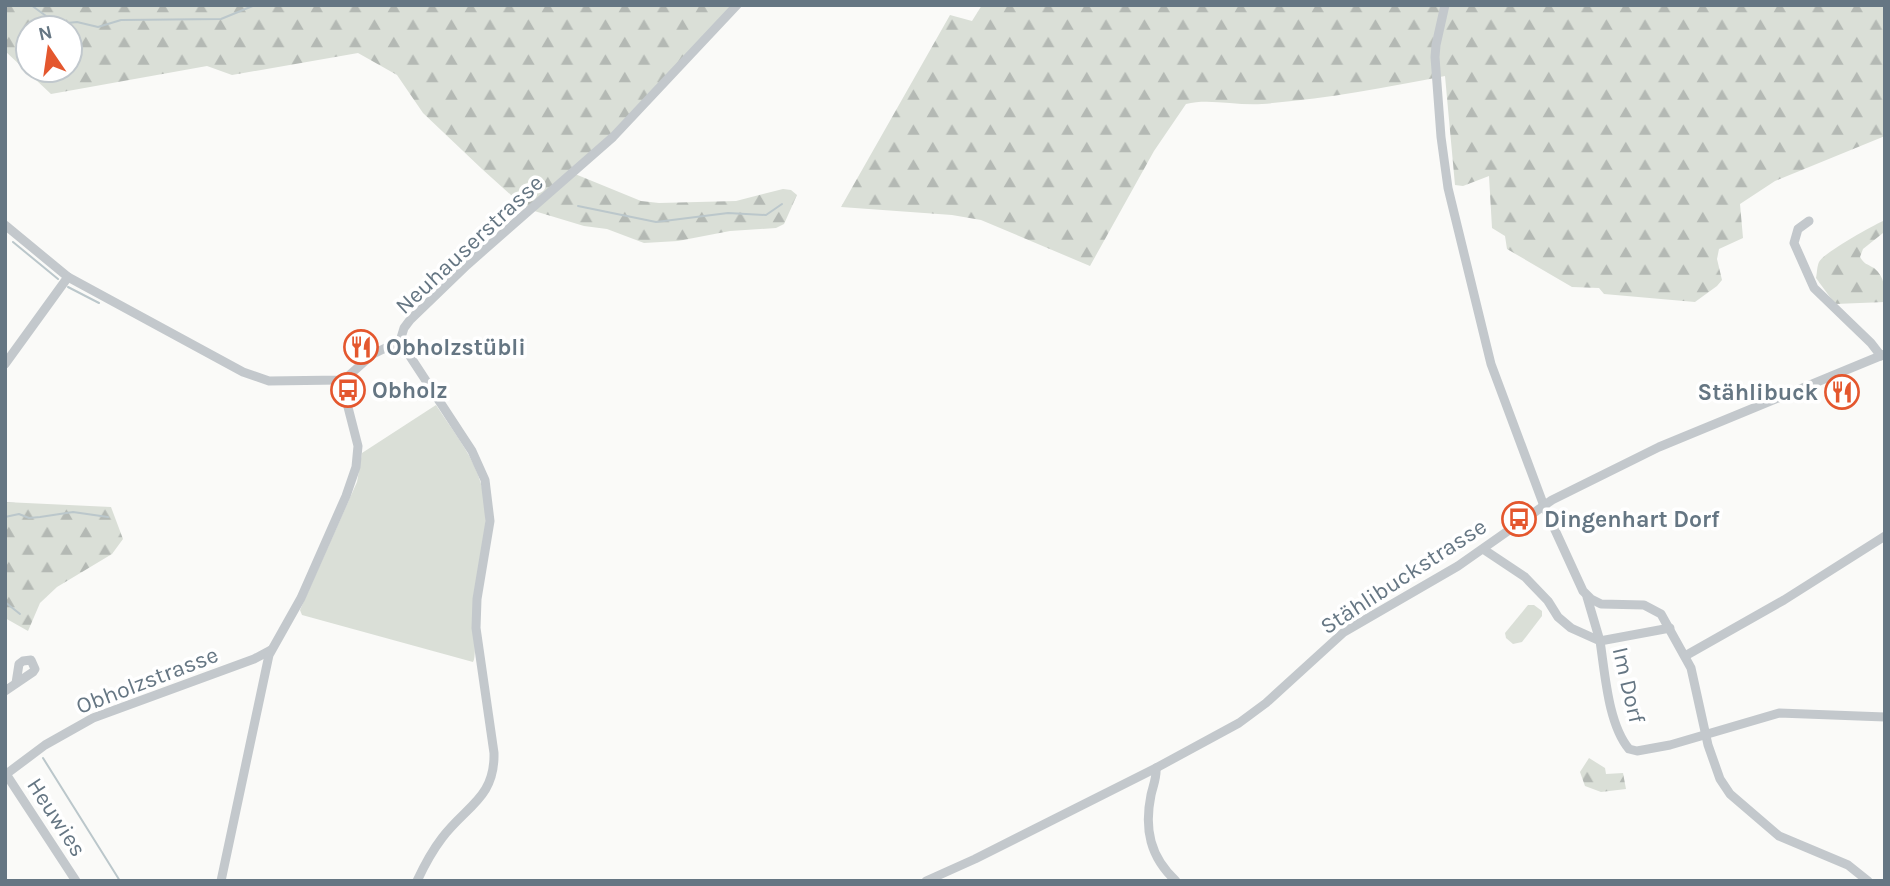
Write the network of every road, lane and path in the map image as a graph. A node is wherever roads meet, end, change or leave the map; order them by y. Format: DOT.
graph roads {
  1 [pos="737,5"];
  2 [pos="1445,5"];
  3 [pos="1809,221"];
  4 [pos="7,231"];
  5 [pos="68,276"];
  6 [pos="400,341"];
  7 [pos="1883,355"];
  8 [pos="5,364"];
  9 [pos="341,380"];
  10 [pos="1544,506"];
  11 [pos="1885,536"];
  12 [pos="1483,549"];
  13 [pos="1587,596"];
  14 [pos="1670,628"];
  15 [pos="1600,641"];
  16 [pos="271,650"];
  17 [pos="1685,656"];
  18 [pos="16,683"];
  19 [pos="5,691"];
  20 [pos="1885,717"];
  21 [pos="1705,735"];
  22 [pos="1156,768"];
  23 [pos="6,775"];
  24 [pos="76,881"];
  25 [pos="220,881"];
  26 [pos="417,881"];
  27 [pos="926,881"];
  28 [pos="1176,881"];
  29 [pos="1868,881"];
  1 -- 6 [label="street, Neuhauserstrasse"];
  2 -- 10 [label="street"];
  3 -- 7 [label="street"];
  4 -- 5 [label="street"];
  5 -- 8 [label="street"];
  5 -- 9 [label="street"];
  6 -- 9 [label="street, Neuhauserstrasse"];
  6 -- 26 [label="street"];
  7 -- 10 [label="street, Stählibuckstrasse"];
  9 -- 16 [label="street"];
  10 -- 12 [label="street, Stählibuckstrasse"];
  10 -- 13 [label="street"];
  11 -- 17 [label="street"];
  12 -- 15 [label="street, Im Dorf"];
  12 -- 22 [label="street, Stählibuckstrasse"];
  13 -- 14 [label="street"];
  13 -- 15 [label="street"];
  14 -- 15 [label="street"];
  14 -- 17 [label="street"];
  15 -- 21 [label="street, Im Dorf"];
  16 -- 23 [label="street, Obholzstrasse"];
  16 -- 25 [label="street"];
  17 -- 21 [label="street"];
  18 -- 19 [label="street"];
  20 -- 21 [label="street"];
  21 -- 29 [label="street"];
  22 -- 27 [label="street, Stählibuckstrasse"];
  22 -- 28 [label="street"];
  23 -- 24 [label="street, Heuwies"];
}
